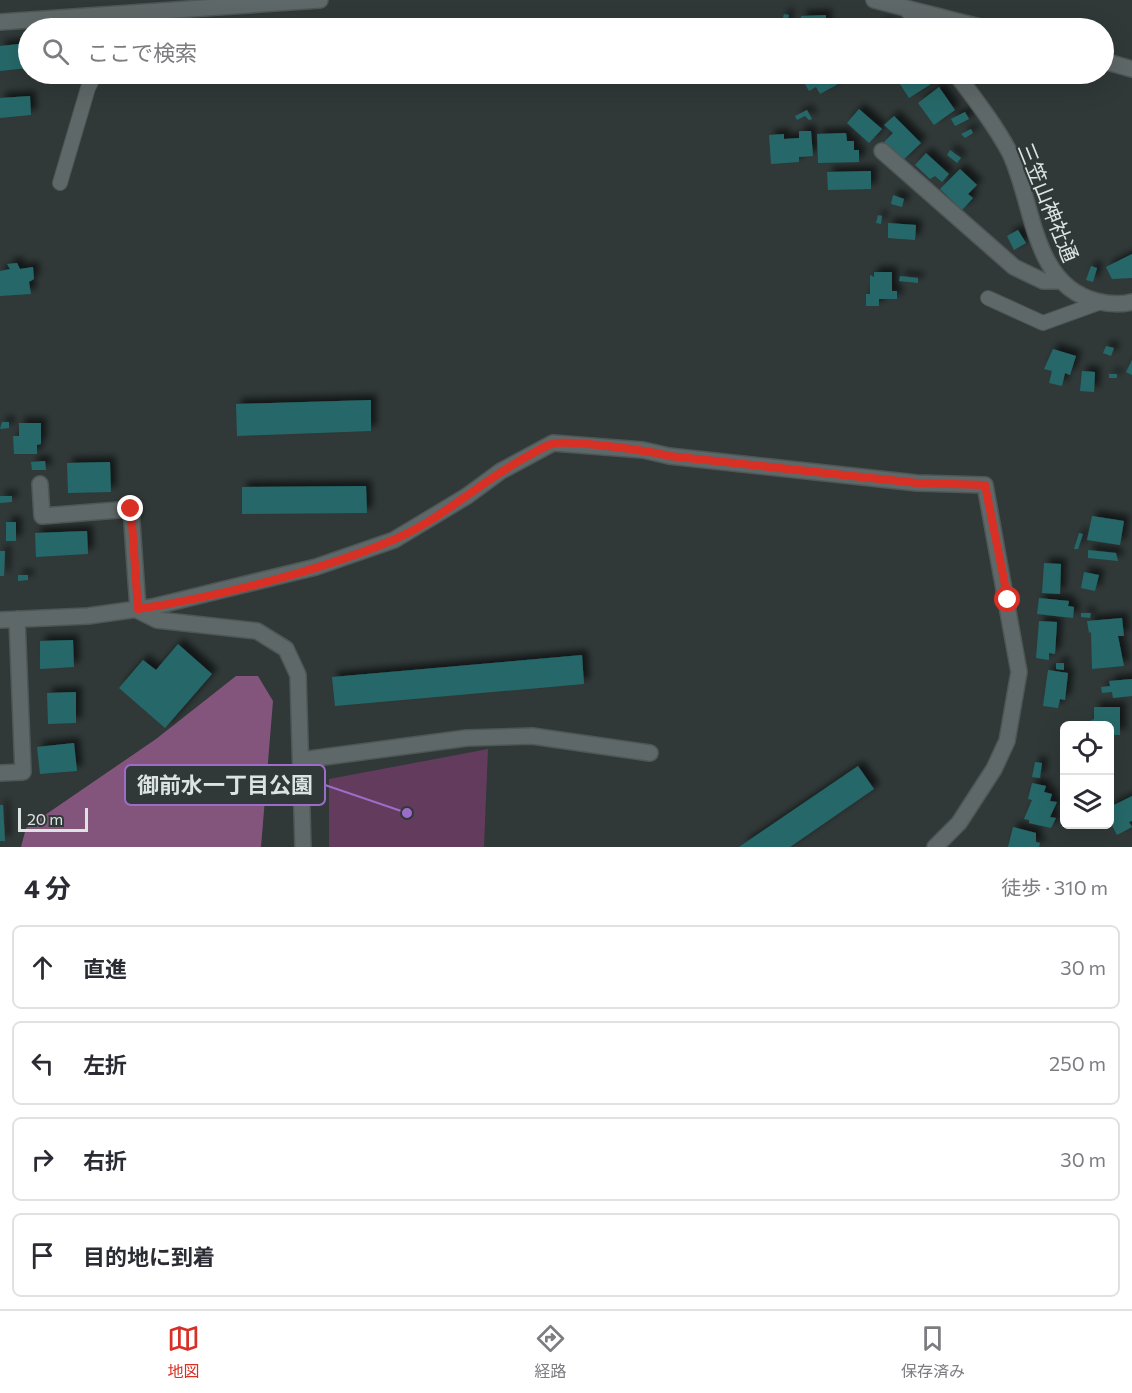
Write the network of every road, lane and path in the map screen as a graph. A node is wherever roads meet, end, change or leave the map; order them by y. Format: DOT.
graph roads {
  1 [pos="320,0"];
  2 [pos="874,0"];
  3 [pos="906,8"];
  4 [pos="159,18"];
  5 [pos="914,18"];
  6 [pos="945,18"];
  7 [pos="0,22"];
  8 [pos="18,22"];
  9 [pos="1114,64"];
  10 [pos="1132,69"];
  11 [pos="90,84"];
  12 [pos="963,84"];
  13 [pos="882,151"];
  14 [pos="60,183"];
  15 [pos="1060,281"];
  16 [pos="988,298"];
  17 [pos="1101,302"];
  18 [pos="1132,302"];
  19 [pos="40,484"];
  20 [pos="137,609"];
  21 [pos="17,619"];
  22 [pos="0,620"];
  23 [pos="650,753"];
  24 [pos="302,759"];
  25 [pos="0,773"];
  26 [pos="303,847"];
  27 [pos="935,847"];
  1 -- 4 [label="street"];
  2 -- 3 [label="street"];
  3 -- 5 [label="street"];
  3 -- 6 [label="street"];
  7 -- 8 [label="street"];
  9 -- 10 [label="street"];
  11 -- 14 [label="lane"];
  12 -- 15 [label="street, 三笠山神社通"];
  13 -- 15 [label="street"];
  15 -- 17 [label="street, 三笠山神社通"];
  16 -- 17 [label="lane"];
  17 -- 18 [label="street, 三笠山神社通"];
  19 -- 20 [label="street"];
  20 -- 21 [label="street"];
  20 -- 24 [label="street"];
  20 -- 27 [label="street"];
  21 -- 22 [label="street"];
  21 -- 25 [label="street"];
  23 -- 24 [label="street"];
  24 -- 26 [label="street"];
}
